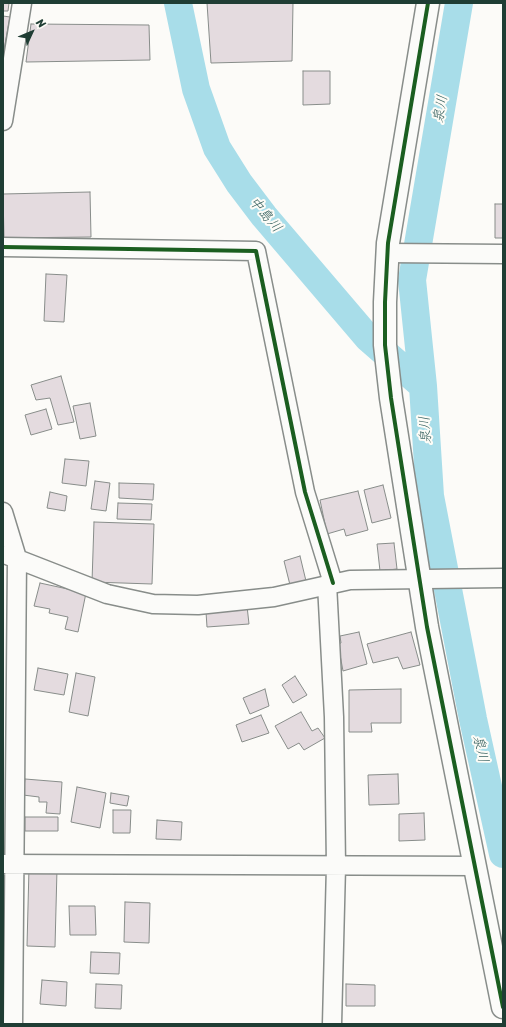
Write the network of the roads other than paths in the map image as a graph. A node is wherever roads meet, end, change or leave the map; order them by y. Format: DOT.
graph roads {
  1 [pos="22,3"];
  2 [pos="428,3"];
  3 [pos="3,121"];
  4 [pos="3,247"];
  5 [pos="388,253"];
  6 [pos="503,254"];
  7 [pos="3,512"];
  8 [pos="10,556"];
  9 [pos="503,578"];
  10 [pos="420,579"];
  11 [pos="330,584"];
  12 [pos="9,864"];
  13 [pos="336,866"];
  14 [pos="475,866"];
  15 [pos="503,1008"];
  16 [pos="13,1024"];
  17 [pos="332,1024"];
  1 -- 3 [label="street"];
  2 -- 5 [label="street"];
  4 -- 11 [label="street"];
  5 -- 6 [label="street"];
  5 -- 10 [label="street"];
  7 -- 8 [label="street"];
  8 -- 11 [label="street"];
  8 -- 12 [label="street"];
  9 -- 10 [label="street"];
  10 -- 11 [label="street"];
  10 -- 14 [label="street"];
  11 -- 13 [label="street"];
  12 -- 13 [label="street"];
  12 -- 16 [label="street"];
  13 -- 14 [label="street"];
  13 -- 17 [label="street"];
  14 -- 15 [label="street"];
}
